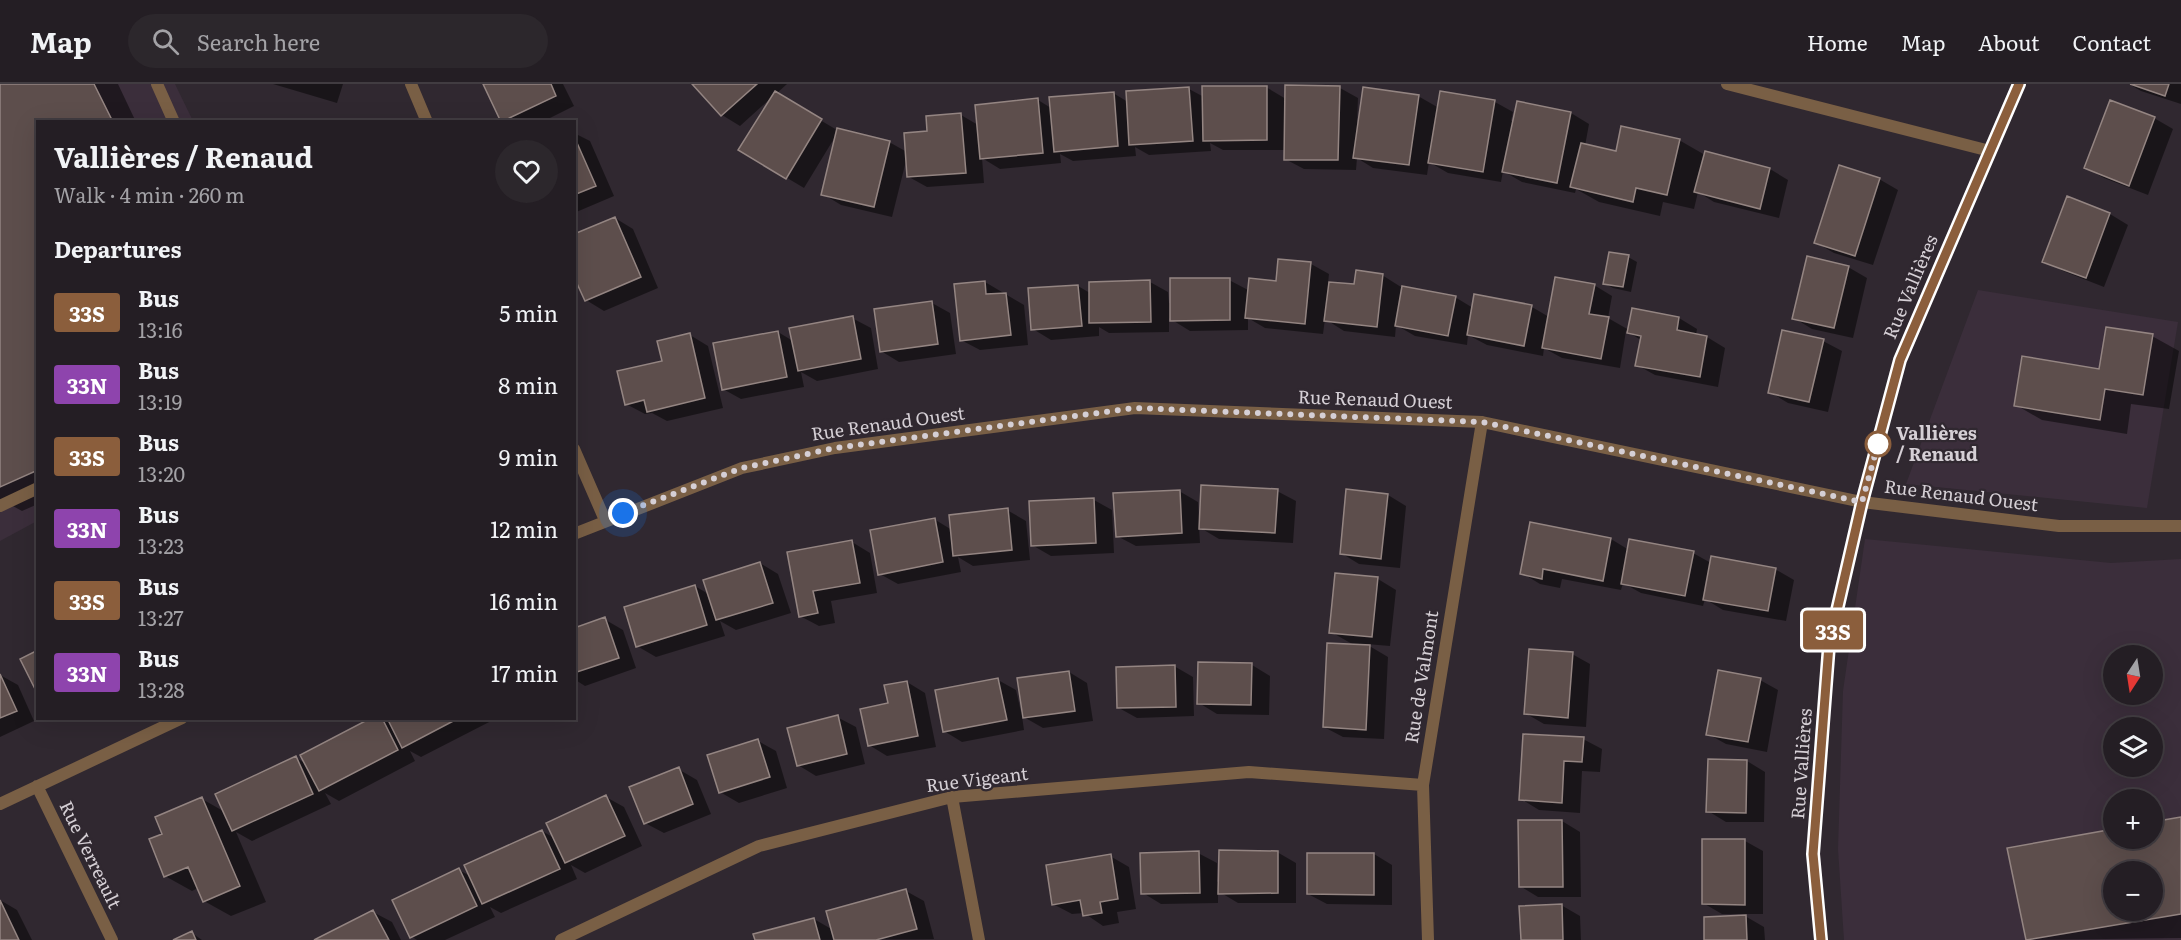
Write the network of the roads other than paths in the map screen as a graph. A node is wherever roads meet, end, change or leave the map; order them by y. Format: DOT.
graph roads {
  1 [pos="157,84"];
  2 [pos="411,84"];
  3 [pos="1727,84"];
  4 [pos="2019,84"];
  5 [pos="173,120"];
  6 [pos="426,120"];
  7 [pos="1989,151"];
  8 [pos="1482,422"];
  9 [pos="576,454"];
  10 [pos="36,489"];
  11 [pos="1862,502"];
  12 [pos="0,506"];
  13 [pos="605,520"];
  14 [pos="2181,526"];
  15 [pos="576,533"];
  16 [pos="178,720"];
  17 [pos="37,786"];
  18 [pos="1423,786"];
  19 [pos="952,797"];
  20 [pos="0,804"];
  21 [pos="112,940"];
  22 [pos="561,940"];
  23 [pos="979,940"];
  24 [pos="1428,940"];
  25 [pos="1821,940"];
  1 -- 5 [label="street"];
  2 -- 6 [label="street"];
  3 -- 7 [label="street"];
  4 -- 7 [label="street, Rue Vallières"];
  7 -- 11 [label="street, Rue Vallières"];
  8 -- 11 [label="street, Rue Renaud Ouest"];
  8 -- 13 [label="street, Rue Renaud Ouest"];
  8 -- 18 [label="street, Rue de Valmont"];
  9 -- 13 [label="street"];
  10 -- 12 [label="street"];
  11 -- 14 [label="street, Rue Renaud Ouest"];
  11 -- 25 [label="street, Rue Vallières"];
  13 -- 15 [label="street, Rue Renaud Ouest"];
  16 -- 17 [label="street"];
  17 -- 20 [label="street"];
  17 -- 21 [label="street, Rue Verreault"];
  18 -- 19 [label="street, Rue Vigeant"];
  18 -- 24 [label="street, Rue de Valmont"];
  19 -- 22 [label="street, Rue Vigeant"];
  19 -- 23 [label="street"];
}
